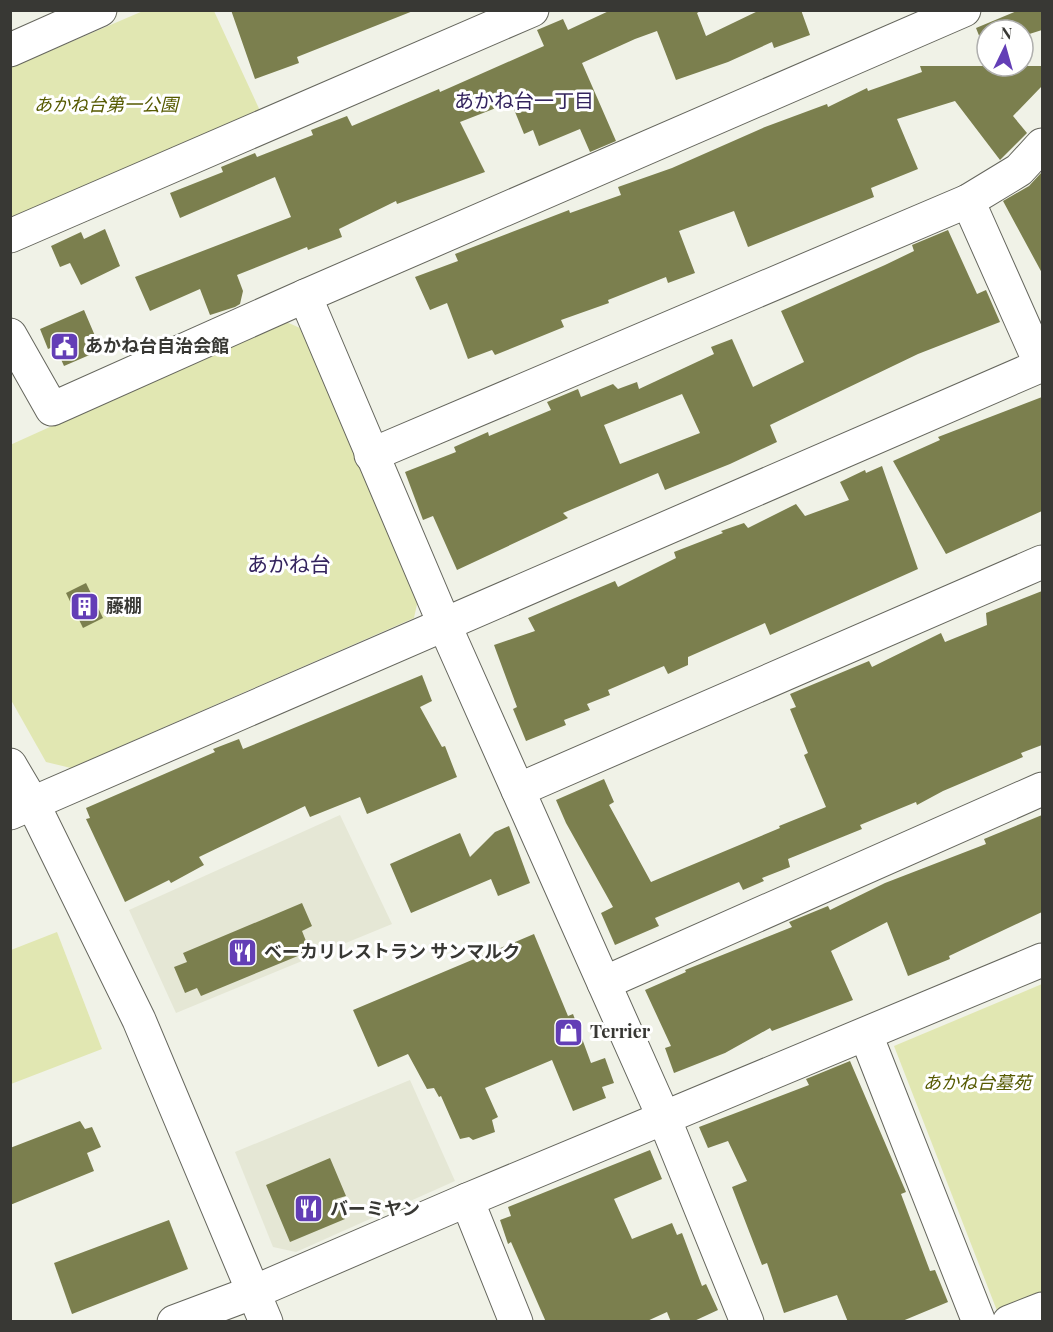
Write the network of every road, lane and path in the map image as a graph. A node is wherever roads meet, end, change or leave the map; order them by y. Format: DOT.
graph roads {
  1 [pos="100,10"];
  2 [pos="532,10"];
  3 [pos="964,10"];
  4 [pos="10,50"];
  5 [pos="1042,145"];
  6 [pos="968,201"];
  7 [pos="10,236"];
  8 [pos="305,296"];
  9 [pos="10,335"];
  10 [pos="1042,365"];
  11 [pos="371,455"];
  12 [pos="1042,562"];
  13 [pos="445,626"];
  14 [pos="10,765"];
  15 [pos="1042,789"];
  16 [pos="518,790"];
  17 [pos="22,809"];
  18 [pos="1042,960"];
  19 [pos="604,983"];
  20 [pos="866,1035"];
  21 [pos="664,1118"];
  22 [pos="467,1200"];
  23 [pos="260,1307"];
  24 [pos="1042,1309"];
  25 [pos="174,1322"];
  26 [pos="516,1322"];
  27 [pos="747,1322"];
  28 [pos="979,1322"];
  29 [pos="1009,1322"];
  1 -- 4 [label="street"];
  2 -- 7 [label="street"];
  3 -- 8 [label="street"];
  5 -- 6 [label="street"];
  6 -- 10 [label="street"];
  6 -- 11 [label="street"];
  8 -- 9 [label="street"];
  8 -- 11 [label="street"];
  10 -- 13 [label="street"];
  11 -- 13 [label="street"];
  12 -- 16 [label="street"];
  13 -- 16 [label="street"];
  13 -- 17 [label="street"];
  14 -- 17 [label="street"];
  15 -- 19 [label="street"];
  16 -- 19 [label="street"];
  17 -- 23 [label="street"];
  18 -- 20 [label="street"];
  19 -- 21 [label="street"];
  20 -- 21 [label="street"];
  20 -- 28 [label="street"];
  21 -- 22 [label="street"];
  21 -- 27 [label="street"];
  22 -- 23 [label="street"];
  22 -- 26 [label="street"];
  23 -- 25 [label="street"];
  24 -- 29 [label="street"];
}
